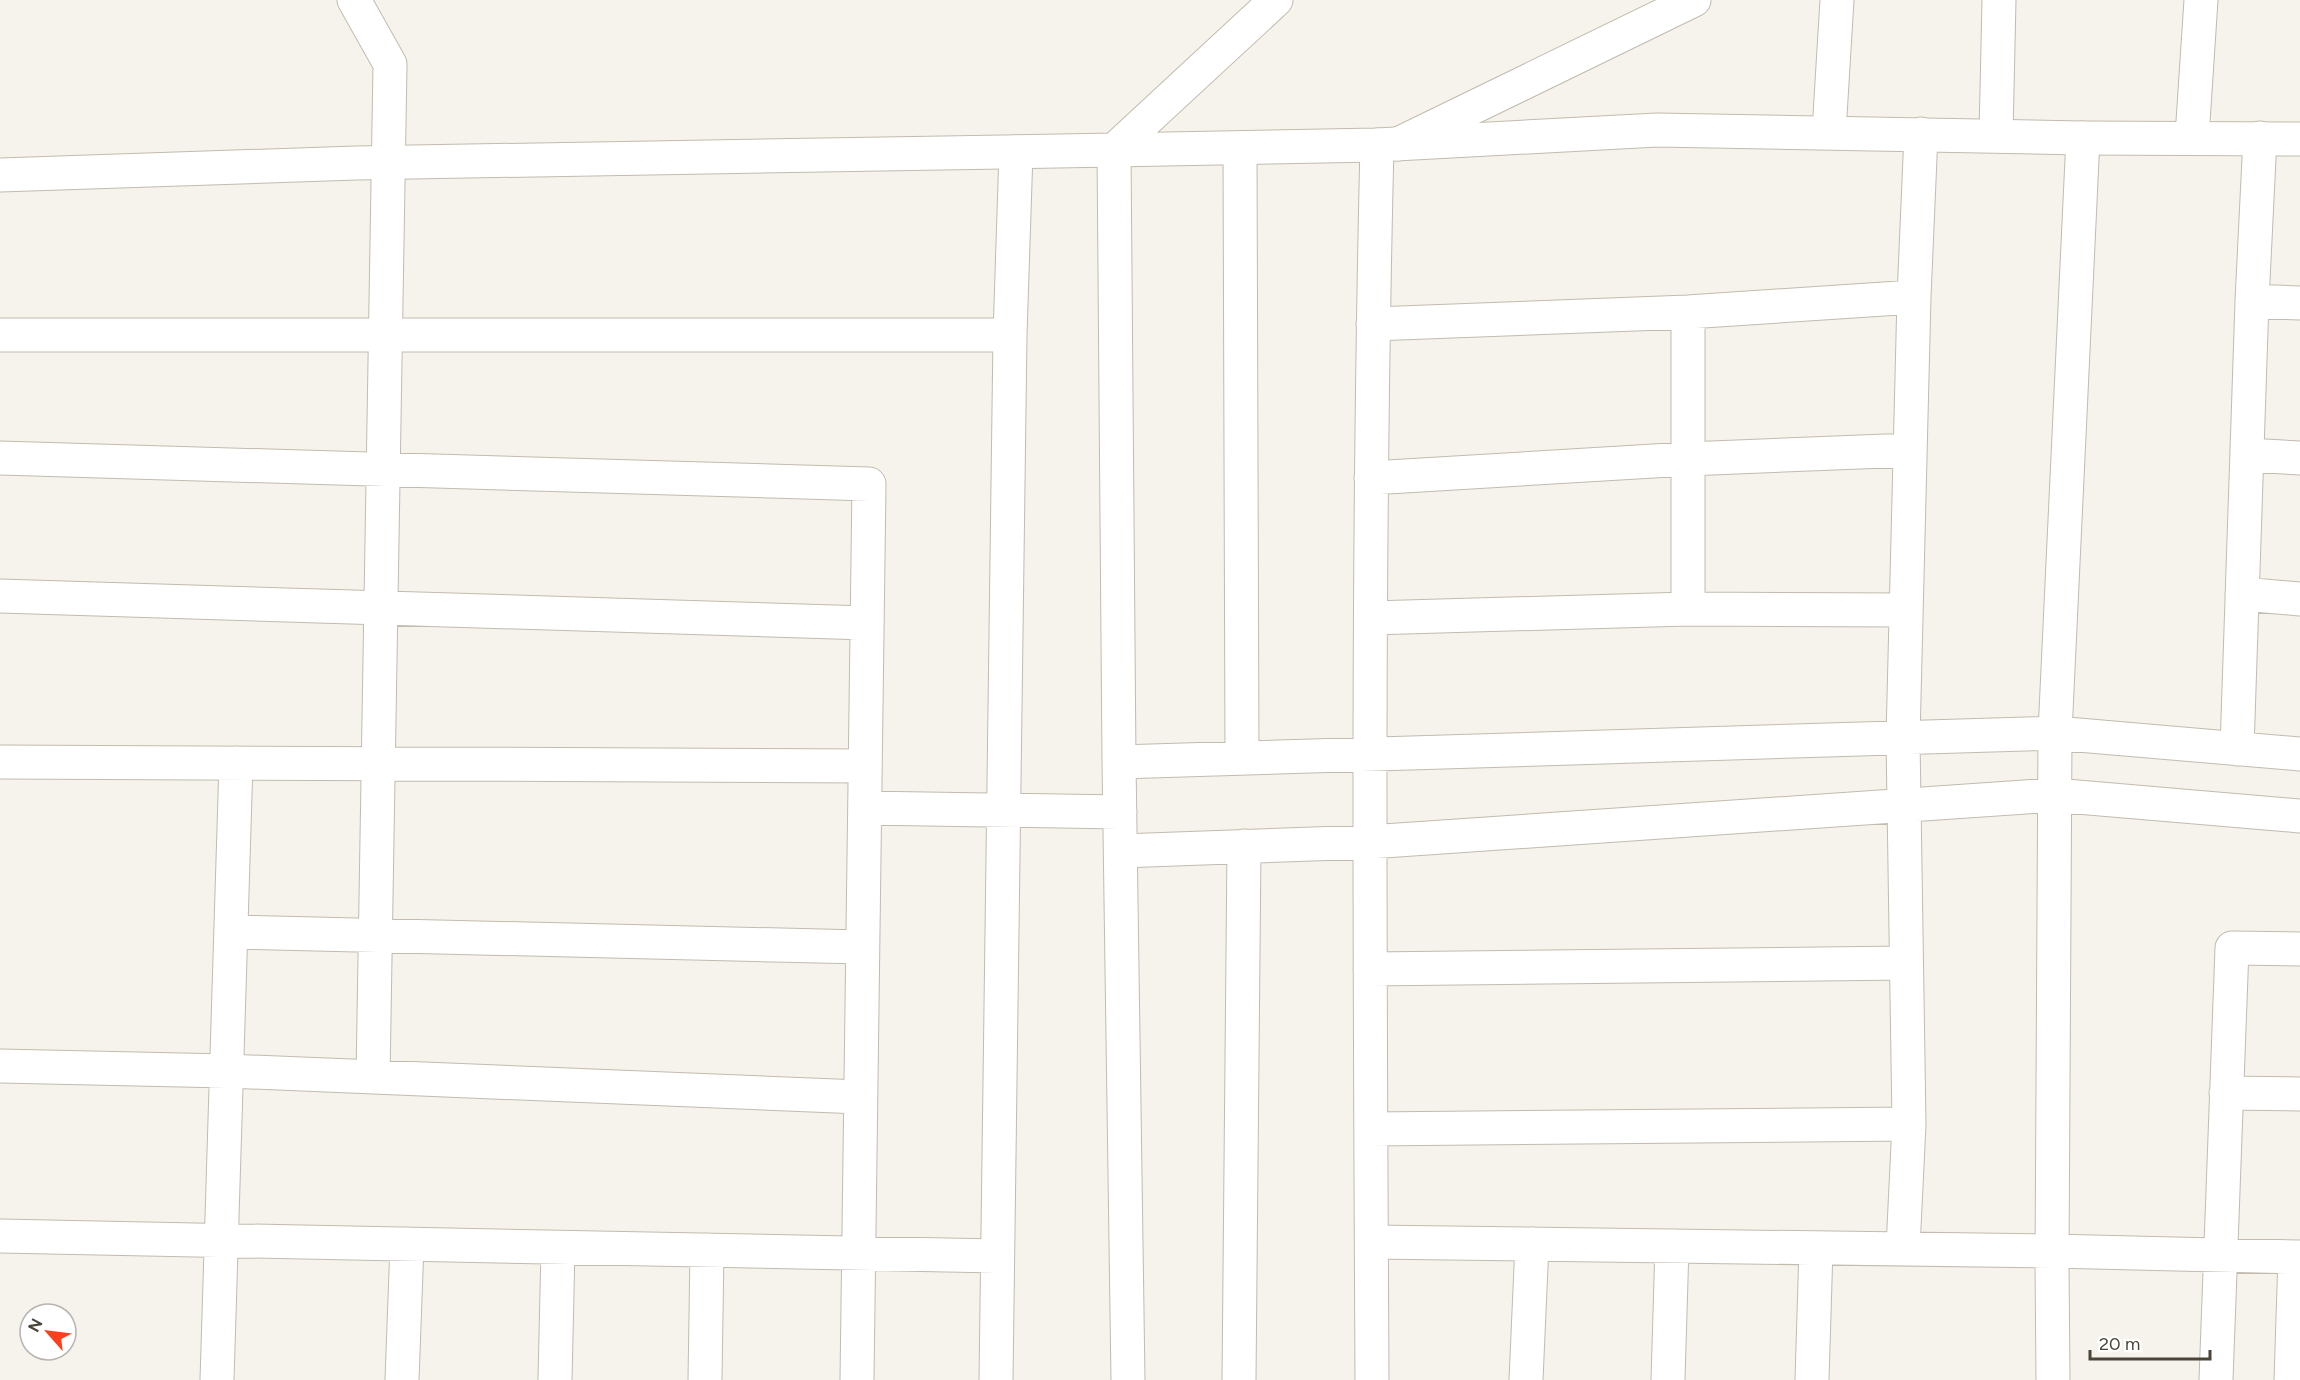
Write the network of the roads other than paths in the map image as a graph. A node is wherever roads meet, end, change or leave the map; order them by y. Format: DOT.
graph roads {
  1 [pos="354,0"];
  2 [pos="1276,0"];
  3 [pos="1694,0"];
  4 [pos="1837,0"];
  5 [pos="2000,0"];
  6 [pos="2200,0"];
  7 [pos="1829,132"];
  8 [pos="1921,134"];
  9 [pos="1996,135"];
  10 [pos="2192,137"];
  11 [pos="2083,138"];
  12 [pos="2260,138"];
  13 [pos="2300,139"];
  14 [pos="1388,144"];
  15 [pos="1240,147"];
  16 [pos="1114,150"];
  17 [pos="1016,152"];
  18 [pos="389,162"];
  19 [pos="0,175"];
  20 [pos="1914,297"];
  21 [pos="2252,301"];
  22 [pos="2300,303"];
  23 [pos="1688,312"];
  24 [pos="1373,324"];
  25 [pos="0,335"];
  26 [pos="386,335"];
  27 [pos="1010,335"];
  28 [pos="1910,450"];
  29 [pos="2247,454"];
  30 [pos="0,458"];
  31 [pos="2300,458"];
  32 [pos="1687,459"];
  33 [pos="383,470"];
  34 [pos="1371,478"];
  35 [pos="2242,594"];
  36 [pos="0,596"];
  37 [pos="2300,599"];
  38 [pos="381,608"];
  39 [pos="1688,609"];
  40 [pos="1906,610"];
  41 [pos="1371,618"];
  42 [pos="867,623"];
  43 [pos="2055,733"];
  44 [pos="1903,738"];
  45 [pos="2237,749"];
  46 [pos="1369,754"];
  47 [pos="2300,754"];
  48 [pos="1242,758"];
  49 [pos="0,762"];
  50 [pos="1119,762"];
  51 [pos="236,764"];
  52 [pos="378,764"];
  53 [pos="865,766"];
  54 [pos="2054,795"];
  55 [pos="1904,806"];
  56 [pos="865,808"];
  57 [pos="1004,810"];
  58 [pos="1120,812"];
  59 [pos="2300,816"];
  60 [pos="1370,842"];
  61 [pos="1244,846"];
  62 [pos="1121,850"];
  63 [pos="231,932"];
  64 [pos="375,936"];
  65 [pos="862,947"];
  66 [pos="2300,949"];
  67 [pos="1906,963"];
  68 [pos="1370,969"];
  69 [pos="0,1066"];
  70 [pos="227,1071"];
  71 [pos="372,1077"];
  72 [pos="2226,1093"];
  73 [pos="2300,1094"];
  74 [pos="860,1097"];
  75 [pos="1908,1124"];
  76 [pos="1371,1129"];
  77 [pos="0,1236"];
  78 [pos="222,1240"];
  79 [pos="1372,1242"];
  80 [pos="1532,1244"];
  81 [pos="407,1245"];
  82 [pos="1672,1246"];
  83 [pos="558,1248"];
  84 [pos="1816,1248"];
  85 [pos="1903,1248"];
  86 [pos="707,1250"];
  87 [pos="2052,1251"];
  88 [pos="858,1253"];
  89 [pos="2220,1254"];
  90 [pos="997,1256"];
  91 [pos="2297,1257"];
  92 [pos="217,1380"];
  93 [pos="402,1380"];
  94 [pos="555,1380"];
  95 [pos="705,1380"];
  96 [pos="856,1380"];
  97 [pos="996,1380"];
  98 [pos="1128,1380"];
  99 [pos="1239,1380"];
  100 [pos="1372,1380"];
  101 [pos="1526,1380"];
  102 [pos="1668,1380"];
  103 [pos="1812,1380"];
  104 [pos="2053,1380"];
  105 [pos="2216,1380"];
  106 [pos="2291,1380"];
  1 -- 18 [label="street"];
  2 -- 16 [label="street"];
  3 -- 14 [label="street"];
  4 -- 7 [label="street"];
  5 -- 9 [label="street"];
  6 -- 10 [label="street"];
  7 -- 8 [label="street"];
  7 -- 14 [label="street"];
  8 -- 9 [label="street"];
  8 -- 20 [label="street"];
  9 -- 11 [label="street"];
  10 -- 11 [label="street"];
  10 -- 12 [label="street"];
  11 -- 43 [label="street"];
  12 -- 13 [label="street"];
  12 -- 21 [label="street"];
  14 -- 15 [label="street"];
  14 -- 24 [label="street"];
  15 -- 16 [label="street"];
  15 -- 48 [label="street"];
  16 -- 17 [label="street"];
  16 -- 50 [label="street"];
  17 -- 18 [label="street"];
  17 -- 27 [label="street"];
  18 -- 19 [label="street"];
  18 -- 26 [label="street"];
  20 -- 23 [label="street"];
  20 -- 28 [label="street"];
  21 -- 22 [label="street"];
  21 -- 29 [label="street"];
  23 -- 24 [label="street"];
  23 -- 32 [label="street"];
  24 -- 34 [label="street"];
  25 -- 26 [label="street"];
  26 -- 27 [label="street"];
  26 -- 33 [label="street"];
  27 -- 57 [label="street"];
  28 -- 32 [label="street"];
  28 -- 40 [label="street"];
  29 -- 31 [label="street"];
  29 -- 35 [label="street"];
  30 -- 33 [label="street"];
  32 -- 34 [label="street"];
  32 -- 39 [label="street"];
  33 -- 38 [label="street"];
  33 -- 42 [label="street"];
  34 -- 41 [label="street"];
  35 -- 37 [label="street"];
  35 -- 45 [label="street"];
  36 -- 38 [label="street"];
  38 -- 42 [label="street"];
  38 -- 52 [label="street"];
  39 -- 40 [label="street"];
  39 -- 41 [label="street"];
  40 -- 44 [label="street"];
  41 -- 46 [label="street"];
  42 -- 53 [label="street"];
  43 -- 44 [label="street"];
  43 -- 45 [label="street"];
  43 -- 54 [label="street"];
  44 -- 46 [label="street"];
  44 -- 55 [label="street"];
  45 -- 47 [label="street"];
  46 -- 48 [label="street"];
  46 -- 60 [label="street"];
  48 -- 50 [label="street"];
  49 -- 51 [label="street"];
  50 -- 58 [label="street"];
  51 -- 52 [label="street"];
  51 -- 63 [label="street"];
  52 -- 53 [label="street"];
  52 -- 64 [label="street"];
  53 -- 56 [label="street"];
  54 -- 55 [label="street"];
  54 -- 59 [label="street"];
  54 -- 87 [label="street"];
  55 -- 60 [label="street"];
  55 -- 67 [label="street"];
  56 -- 57 [label="street"];
  56 -- 65 [label="street"];
  57 -- 58 [label="street"];
  57 -- 90 [label="street"];
  58 -- 62 [label="street"];
  60 -- 61 [label="street"];
  60 -- 68 [label="street"];
  61 -- 62 [label="street"];
  61 -- 99 [label="street"];
  62 -- 98 [label="street"];
  63 -- 64 [label="street"];
  63 -- 70 [label="street"];
  64 -- 65 [label="street"];
  64 -- 71 [label="street"];
  65 -- 74 [label="street"];
  66 -- 72 [label="street"];
  67 -- 68 [label="street"];
  67 -- 75 [label="street"];
  68 -- 76 [label="street"];
  69 -- 70 [label="street"];
  70 -- 71 [label="street"];
  70 -- 78 [label="street"];
  71 -- 74 [label="street"];
  72 -- 73 [label="street"];
  72 -- 89 [label="street"];
  74 -- 88 [label="street"];
  75 -- 76 [label="street"];
  75 -- 85 [label="street"];
  76 -- 79 [label="street"];
  77 -- 78 [label="street"];
  78 -- 81 [label="street"];
  78 -- 92 [label="street"];
  79 -- 80 [label="street"];
  79 -- 100 [label="street"];
  80 -- 82 [label="street"];
  80 -- 101 [label="street"];
  81 -- 83 [label="street"];
  81 -- 93 [label="street"];
  82 -- 84 [label="street"];
  82 -- 102 [label="street"];
  83 -- 86 [label="street"];
  83 -- 94 [label="street"];
  84 -- 85 [label="street"];
  84 -- 103 [label="street"];
  85 -- 87 [label="street"];
  86 -- 88 [label="street"];
  86 -- 95 [label="street"];
  87 -- 89 [label="street"];
  87 -- 104 [label="street"];
  88 -- 90 [label="street"];
  88 -- 96 [label="street"];
  89 -- 91 [label="street"];
  89 -- 105 [label="street"];
  90 -- 97 [label="street"];
  91 -- 106 [label="street"];
}
